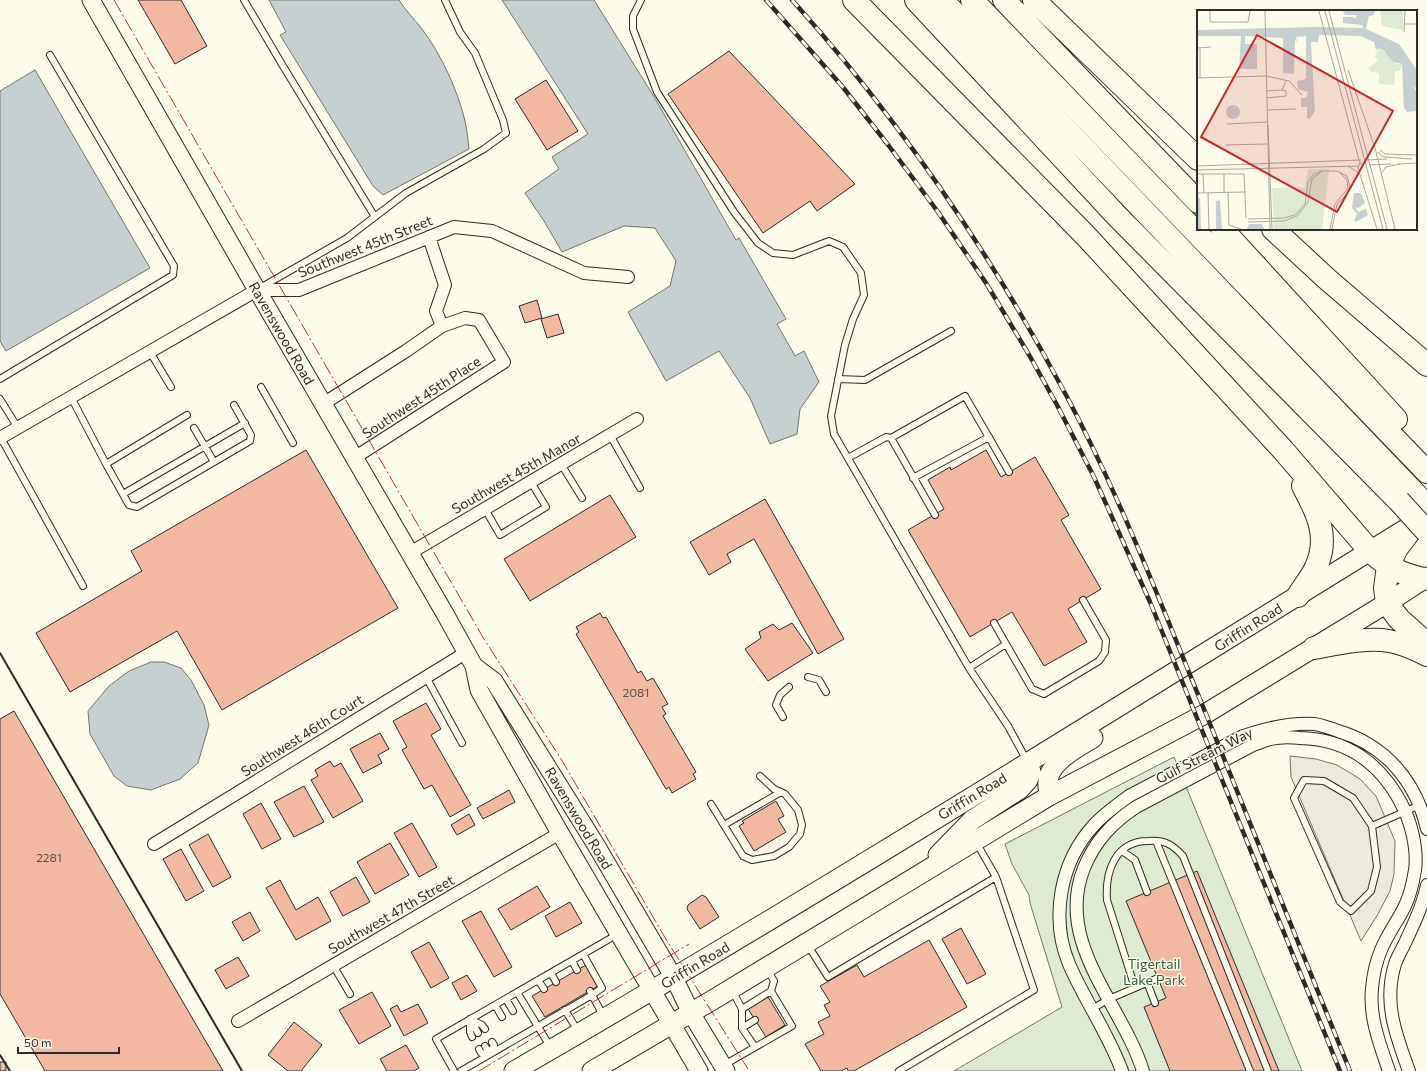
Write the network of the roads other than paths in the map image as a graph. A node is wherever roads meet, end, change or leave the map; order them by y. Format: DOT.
graph roads {
  1 [pos="91,0"];
  2 [pos="244,0"];
  3 [pos="445,0"];
  4 [pos="640,0"];
  5 [pos="854,0"];
  6 [pos="916,0"];
  7 [pos="942,0"];
  8 [pos="972,0"];
  9 [pos="1004,0"];
  10 [pos="1034,0"];
  11 [pos="50,55"];
  12 [pos="1197,158"];
  13 [pos="1197,201"];
  14 [pos="374,217"];
  15 [pos="1223,230"];
  16 [pos="1274,230"];
  17 [pos="429,237"];
  18 [pos="628,277"];
  19 [pos="257,290"];
  20 [pos="442,326"];
  21 [pos="951,331"];
  22 [pos="150,352"];
  23 [pos="1427,365"];
  24 [pos="0,379"];
  25 [pos="838,379"];
  26 [pos="171,387"];
  27 [pos="261,387"];
  28 [pos="71,397"];
  29 [pos="0,399"];
  30 [pos="234,404"];
  31 [pos="323,404"];
  32 [pos="186,414"];
  33 [pos="637,419"];
  34 [pos="245,423"];
  35 [pos="18,428"];
  36 [pos="194,428"];
  37 [pos="610,435"];
  38 [pos="989,437"];
  39 [pos="0,438"];
  40 [pos="891,438"];
  41 [pos="293,442"];
  42 [pos="205,447"];
  43 [pos="1283,450"];
  44 [pos="1427,453"];
  45 [pos="354,458"];
  46 [pos="848,458"];
  47 [pos="214,462"];
  48 [pos="106,464"];
  49 [pos="561,464"];
  50 [pos="1009,472"];
  51 [pos="1427,472"];
  52 [pos="913,478"];
  53 [pos="531,482"];
  54 [pos="640,488"];
  55 [pos="123,494"];
  56 [pos="582,498"];
  57 [pos="485,509"];
  58 [pos="1418,511"];
  59 [pos="934,515"];
  60 [pos="1370,551"];
  61 [pos="410,552"];
  62 [pos="1388,566"];
  63 [pos="1425,578"];
  64 [pos="83,586"];
  65 [pos="1298,596"];
  66 [pos="1083,600"];
  67 [pos="1387,603"];
  68 [pos="994,623"];
  69 [pos="1006,644"];
  70 [pos="1427,644"];
  71 [pos="1314,648"];
  72 [pos="1427,655"];
  73 [pos="470,659"];
  74 [pos="969,668"];
  75 [pos="426,677"];
  76 [pos="808,677"];
  77 [pos="789,687"];
  78 [pos="826,692"];
  79 [pos="1128,701"];
  80 [pos="783,717"];
  81 [pos="462,743"];
  82 [pos="1028,762"];
  83 [pos="760,776"];
  84 [pos="781,792"];
  85 [pos="1049,796"];
  86 [pos="711,804"];
  87 [pos="1420,805"];
  88 [pos="1406,811"];
  89 [pos="724,825"];
  90 [pos="1372,826"];
  91 [pos="1427,829"];
  92 [pos="560,832"];
  93 [pos="975,840"];
  94 [pos="1156,841"];
  95 [pos="154,844"];
  96 [pos="1122,851"];
  97 [pos="919,875"];
  98 [pos="996,877"];
  99 [pos="1427,885"];
  100 [pos="1147,892"];
  101 [pos="618,933"];
  102 [pos="806,943"];
  103 [pos="583,954"];
  104 [pos="572,961"];
  105 [pos="333,965"];
  106 [pos="767,967"];
  107 [pos="577,970"];
  108 [pos="551,973"];
  109 [pos="674,978"];
  110 [pos="1158,978"];
  111 [pos="538,980"];
  112 [pos="556,982"];
  113 [pos="1147,982"];
  114 [pos="1134,988"];
  115 [pos="544,989"];
  116 [pos="731,989"];
  117 [pos="652,991"];
  118 [pos="770,991"];
  119 [pos="517,992"];
  120 [pos="591,993"];
  121 [pos="350,994"];
  122 [pos="506,999"];
  123 [pos="1109,999"];
  124 [pos="1155,1002"];
  125 [pos="495,1005"];
  126 [pos="568,1007"];
  127 [pos="742,1009"];
  128 [pos="1092,1009"];
  129 [pos="513,1011"];
  130 [pos="691,1013"];
  131 [pos="502,1017"];
  132 [pos="605,1018"];
  133 [pos="470,1019"];
  134 [pos="755,1020"];
  135 [pos="238,1021"];
  136 [pos="672,1024"];
  137 [pos="522,1026"];
  138 [pos="537,1026"];
  139 [pos="742,1028"];
  140 [pos="485,1029"];
  141 [pos="511,1033"];
  142 [pos="526,1033"];
  143 [pos="579,1033"];
  144 [pos="475,1035"];
  145 [pos="514,1039"];
  146 [pos="492,1042"];
  147 [pos="482,1047"];
  148 [pos="755,1047"];
  149 [pos="552,1050"];
  150 [pos="490,1054"];
  151 [pos="724,1068"];
  152 [pos="454,1071"];
  153 [pos="461,1071"];
  154 [pos="514,1071"];
  155 [pos="592,1071"];
  156 [pos="699,1071"];
  157 [pos="899,1071"];
  158 [pos="1122,1071"];
  159 [pos="1143,1071"];
  160 [pos="1250,1071"];
  161 [pos="1268,1071"];
  162 [pos="1389,1071"];
  163 [pos="1409,1071"];
  1 -- 19 [label="street, Ravenswood Road"];
  2 -- 14 [label="lane"];
  3 -- 14 [label="lane"];
  4 -- 25 [label="lane"];
  5 -- 43 [label="highway"];
  6 -- 58 [label="highway"];
  7 -- 58 [label="highway"];
  8 -- 51 [label="highway"];
  9 -- 13 [label="highway"];
  10 -- 12 [label="highway"];
  11 -- 24 [label="lane"];
  14 -- 19 [label="lane"];
  15 -- 44 [label="highway"];
  16 -- 23 [label="highway"];
  17 -- 18 [label="street, Southwest 45th Street"];
  17 -- 19 [label="street, Southwest 45th Street"];
  17 -- 20 [label="street"];
  19 -- 22 [label="street"];
  19 -- 31 [label="street, Ravenswood Road"];
  20 -- 31 [label="street"];
  20 -- 45 [label="street, Southwest 45th Place"];
  21 -- 25 [label="lane"];
  22 -- 26 [label="lane"];
  22 -- 28 [label="street"];
  25 -- 46 [label="lane"];
  27 -- 41 [label="lane"];
  28 -- 35 [label="street"];
  28 -- 48 [label="lane"];
  29 -- 35 [label="lane"];
  30 -- 34 [label="lane"];
  31 -- 45 [label="street, Ravenswood Road"];
  32 -- 48 [label="lane"];
  33 -- 37 [label="street, Southwest 45th Manor"];
  34 -- 42 [label="lane"];
  34 -- 47 [label="lane"];
  35 -- 39 [label="street"];
  36 -- 42 [label="lane"];
  37 -- 49 [label="street, Southwest 45th Manor"];
  37 -- 54 [label="lane"];
  38 -- 40 [label="lane"];
  38 -- 50 [label="lane"];
  38 -- 52 [label="lane"];
  39 -- 64 [label="lane"];
  40 -- 46 [label="lane"];
  40 -- 52 [label="lane"];
  42 -- 47 [label="lane"];
  42 -- 55 [label="lane"];
  43 -- 60 [label="highway"];
  43 -- 65 [label="highway"];
  45 -- 61 [label="street, Ravenswood Road"];
  46 -- 74 [label="lane"];
  47 -- 55 [label="lane"];
  48 -- 55 [label="lane"];
  49 -- 53 [label="street, Southwest 45th Manor"];
  49 -- 56 [label="lane"];
  52 -- 59 [label="lane"];
  53 -- 57 [label="street, Southwest 45th Manor"];
  53 -- 57 [label="lane"];
  57 -- 61 [label="street, Southwest 45th Manor"];
  58 -- 60 [label="main road, Griffin Road"];
  58 -- 62 [label="highway"];
  60 -- 62 [label="highway"];
  60 -- 65 [label="main road, Griffin Road"];
  61 -- 73 [label="street, Ravenswood Road"];
  62 -- 63 [label="highway"];
  62 -- 67 [label="highway"];
  63 -- 67 [label="main road"];
  65 -- 79 [label="main road, Griffin Road"];
  66 -- 69 [label="lane"];
  67 -- 70 [label="highway"];
  67 -- 71 [label="main road"];
  68 -- 69 [label="lane"];
  69 -- 74 [label="lane"];
  71 -- 72 [label="highway"];
  71 -- 85 [label="main road"];
  73 -- 75 [label="street, Southwest 46th Court"];
  73 -- 92 [label="street, Ravenswood Road"];
  73 -- 109 [label="street, Ravenswood Road"];
  74 -- 82 [label="lane"];
  75 -- 81 [label="lane"];
  75 -- 95 [label="street, Southwest 46th Court"];
  76 -- 78 [label="lane"];
  77 -- 80 [label="lane"];
  79 -- 82 [label="main road, Griffin Road"];
  79 -- 85 [label="main road"];
  82 -- 97 [label="main road"];
  82 -- 109 [label="main road, Griffin Road"];
  83 -- 84 [label="lane"];
  84 -- 89 [label="lane"];
  84 -- 89 [label="lane"];
  85 -- 93 [label="main road"];
  86 -- 89 [label="lane"];
  87 -- 88 [label="lane"];
  87 -- 91 [label="street, Gulf Stream Way"];
  87 -- 128 [label="street, Gulf Stream Way"];
  88 -- 90 [label="lane"];
  88 -- 123 [label="street, Gulf Stream Way"];
  88 -- 162 [label="street, Gulf Stream Way"];
  90 -- 90 [label="lane"];
  92 -- 101 [label="street, Ravenswood Road"];
  92 -- 105 [label="street, Southwest 47th Street"];
  93 -- 97 [label="main road"];
  93 -- 98 [label="lane"];
  94 -- 96 [label="lane"];
  94 -- 160 [label="lane"];
  94 -- 161 [label="lane"];
  96 -- 100 [label="lane"];
  96 -- 114 [label="lane"];
  97 -- 102 [label="main road"];
  98 -- 102 [label="lane"];
  98 -- 157 [label="lane"];
  99 -- 163 [label="street"];
  101 -- 103 [label="lane"];
  101 -- 117 [label="street, Ravenswood Road"];
  102 -- 106 [label="main road"];
  103 -- 104 [label="lane"];
  103 -- 120 [label="lane"];
  104 -- 107 [label="lane"];
  104 -- 108 [label="lane"];
  105 -- 121 [label="lane"];
  105 -- 135 [label="street, Southwest 47th Street"];
  106 -- 116 [label="main road"];
  106 -- 118 [label="lane"];
  108 -- 111 [label="lane"];
  108 -- 112 [label="lane"];
  109 -- 117 [label="main road, Griffin Road"];
  109 -- 130 [label="street, Ravenswood Road"];
  110 -- 113 [label="lane"];
  111 -- 115 [label="lane"];
  111 -- 119 [label="lane"];
  113 -- 114 [label="lane"];
  113 -- 124 [label="lane"];
  114 -- 123 [label="lane"];
  116 -- 127 [label="lane"];
  116 -- 130 [label="main road"];
  117 -- 132 [label="main road, Griffin Road"];
  117 -- 136 [label="street, Ravenswood Road"];
  118 -- 127 [label="lane"];
  118 -- 148 [label="lane"];
  119 -- 122 [label="lane"];
  119 -- 138 [label="lane"];
  120 -- 126 [label="lane"];
  120 -- 132 [label="lane"];
  122 -- 125 [label="lane"];
  122 -- 129 [label="lane"];
  123 -- 128 [label="lane"];
  123 -- 159 [label="street, Gulf Stream Way"];
  125 -- 131 [label="lane"];
  125 -- 133 [label="lane"];
  126 -- 138 [label="lane"];
  126 -- 143 [label="lane"];
  127 -- 139 [label="lane"];
  128 -- 158 [label="street, Gulf Stream Way"];
  130 -- 136 [label="main road"];
  130 -- 151 [label="street, Ravenswood Road"];
  132 -- 143 [label="main road, Griffin Road"];
  133 -- 140 [label="lane"];
  133 -- 144 [label="lane"];
  133 -- 152 [label="lane"];
  134 -- 139 [label="lane"];
  136 -- 155 [label="main road"];
  136 -- 156 [label="street, Ravenswood Road"];
  137 -- 142 [label="lane"];
  138 -- 142 [label="lane"];
  138 -- 149 [label="lane"];
  139 -- 148 [label="lane"];
  141 -- 145 [label="lane"];
  142 -- 145 [label="lane"];
  143 -- 149 [label="main road, Griffin Road"];
  145 -- 150 [label="lane"];
  146 -- 150 [label="lane"];
  147 -- 150 [label="lane"];
  148 -- 151 [label="lane"];
  149 -- 154 [label="main road, Griffin Road"];
  150 -- 153 [label="lane"];
}
